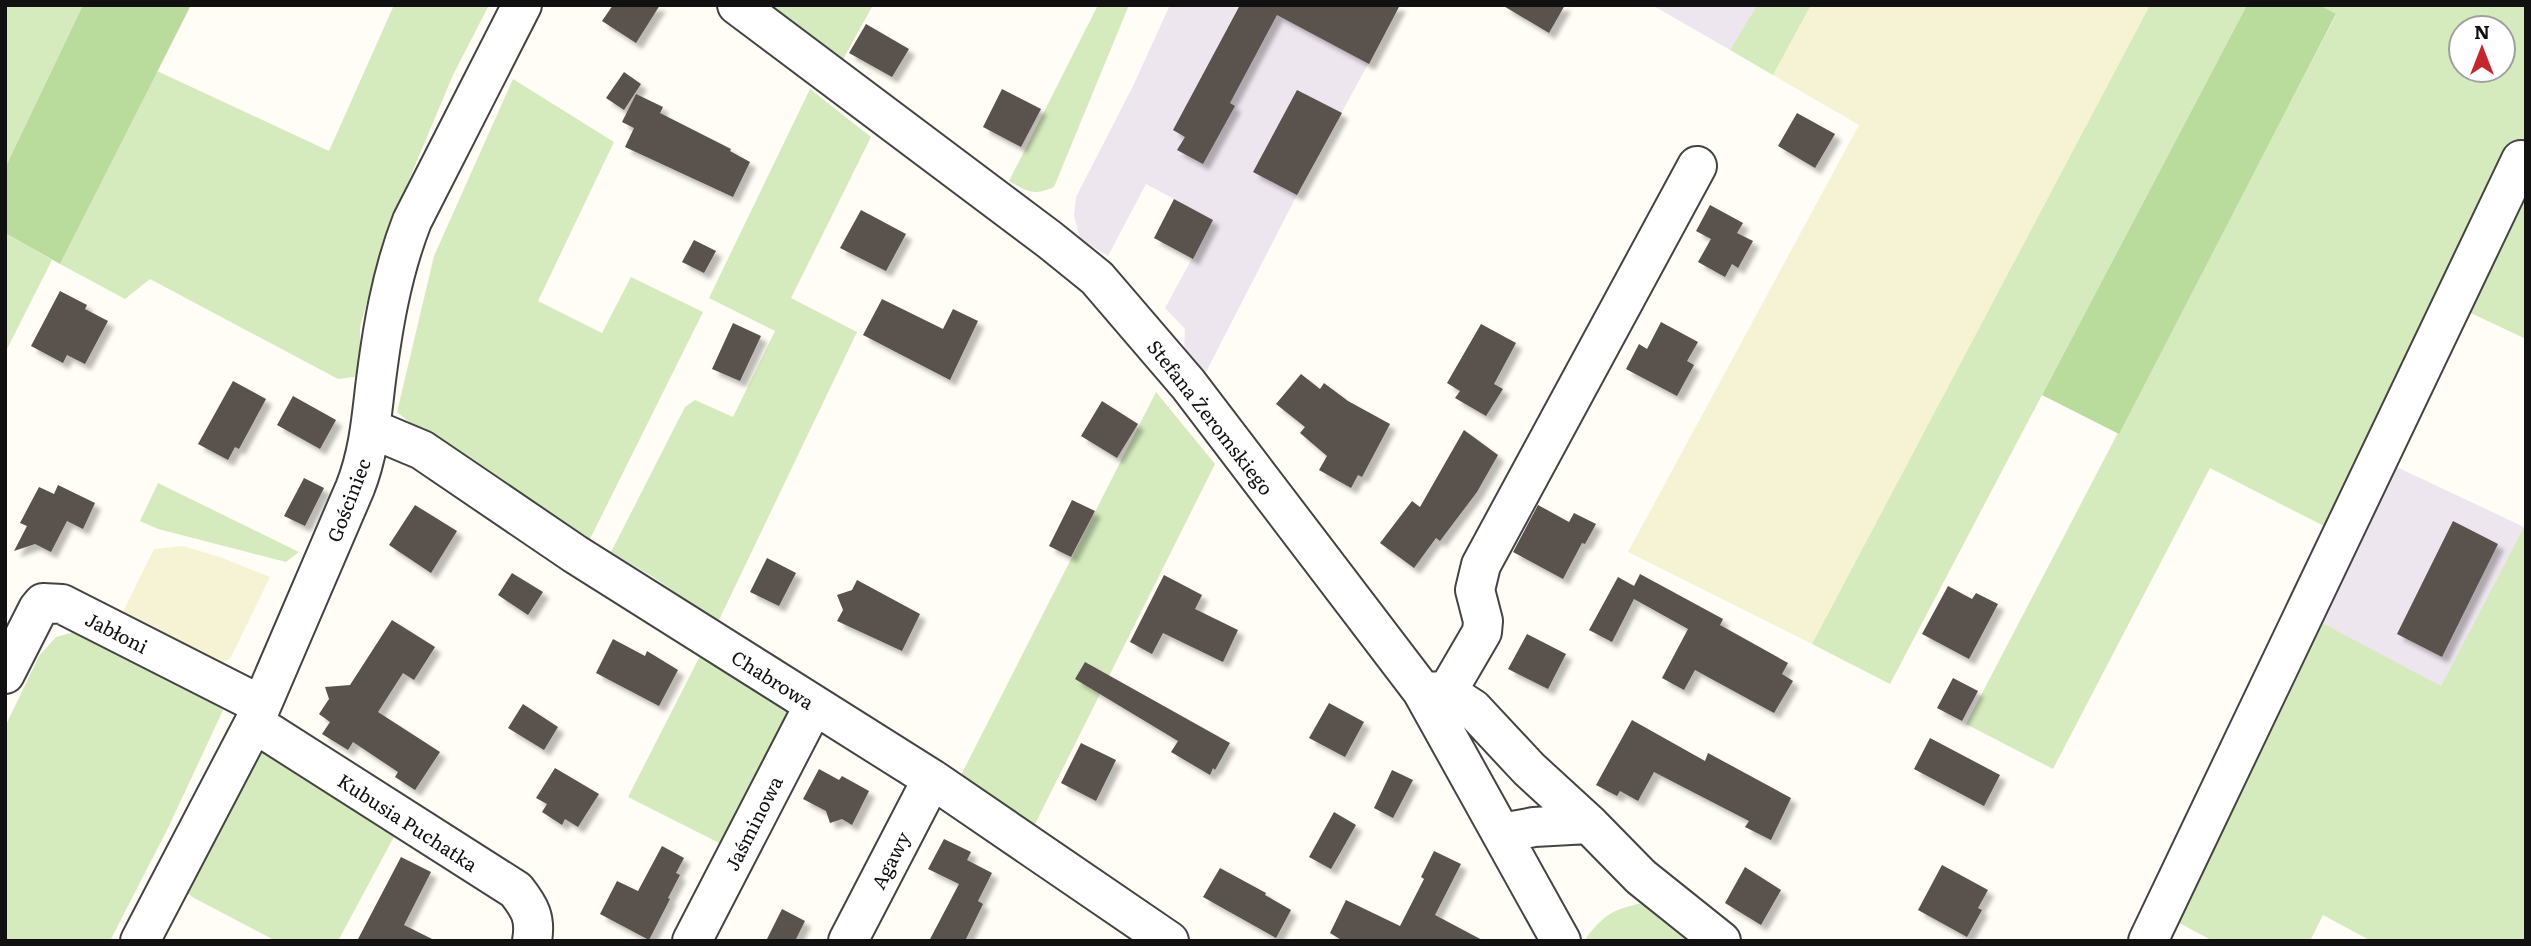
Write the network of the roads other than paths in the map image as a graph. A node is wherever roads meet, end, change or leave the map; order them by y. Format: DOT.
graph roads {
  1 [pos="522,5"];
  2 [pos="737,5"];
  3 [pos="2521,160"];
  4 [pos="1697,166"];
  5 [pos="372,429"];
  6 [pos="5,674"];
  7 [pos="1434,691"];
  8 [pos="814,705"];
  9 [pos="257,714"];
  10 [pos="932,779"];
  11 [pos="1590,824"];
  12 [pos="1502,833"];
  13 [pos="1165,940"];
  14 [pos="140,941"];
  15 [pos="532,941"];
  16 [pos="692,941"];
  17 [pos="848,941"];
  18 [pos="1561,941"];
  19 [pos="1721,941"];
  20 [pos="2148,941"];
  1 -- 5 [label="street, Gościniec"];
  2 -- 7 [label="street, Stefana Żeromskiego"];
  3 -- 20 [label="street"];
  4 -- 7 [label="street"];
  5 -- 8 [label="street, Chabrowa"];
  5 -- 9 [label="street, Gościniec"];
  6 -- 9 [label="street, Jabłoni"];
  7 -- 11 [label="street"];
  7 -- 12 [label="street, Stefana Żeromskiego"];
  8 -- 10 [label="street, Chabrowa"];
  8 -- 16 [label="street, Jaśminowa"];
  9 -- 14 [label="street, Gościniec"];
  9 -- 15 [label="street, Kubusia Puchatka"];
  10 -- 13 [label="street, Chabrowa"];
  10 -- 17 [label="street, Agawy"];
  11 -- 12 [label="street"];
  11 -- 19 [label="street"];
  12 -- 18 [label="street, Stefana Żeromskiego"];
}
